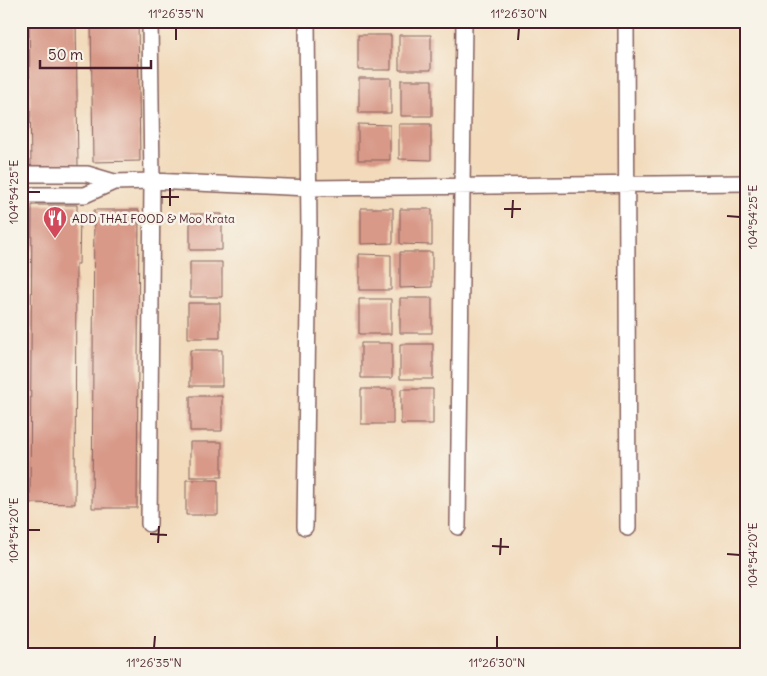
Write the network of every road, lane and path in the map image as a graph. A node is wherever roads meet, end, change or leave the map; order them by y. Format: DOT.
graph roads {
  1 [pos="150,21"];
  2 [pos="307,21"];
  3 [pos="464,21"];
  4 [pos="626,21"];
  5 [pos="21,174"];
  6 [pos="152,181"];
  7 [pos="114,182"];
  8 [pos="746,183"];
  9 [pos="626,184"];
  10 [pos="462,186"];
  11 [pos="309,188"];
  12 [pos="21,195"];
  13 [pos="149,524"];
  14 [pos="458,527"];
  15 [pos="306,528"];
  16 [pos="628,528"];
  1 -- 6 [label="street"];
  2 -- 11 [label="street"];
  3 -- 10 [label="street"];
  4 -- 9 [label="street"];
  5 -- 7 [label="street"];
  6 -- 7 [label="street"];
  6 -- 11 [label="street"];
  6 -- 13 [label="street"];
  7 -- 12 [label="street"];
  8 -- 9 [label="street"];
  9 -- 10 [label="street"];
  9 -- 16 [label="street"];
  10 -- 11 [label="street"];
  10 -- 14 [label="street"];
  11 -- 15 [label="street"];
}
